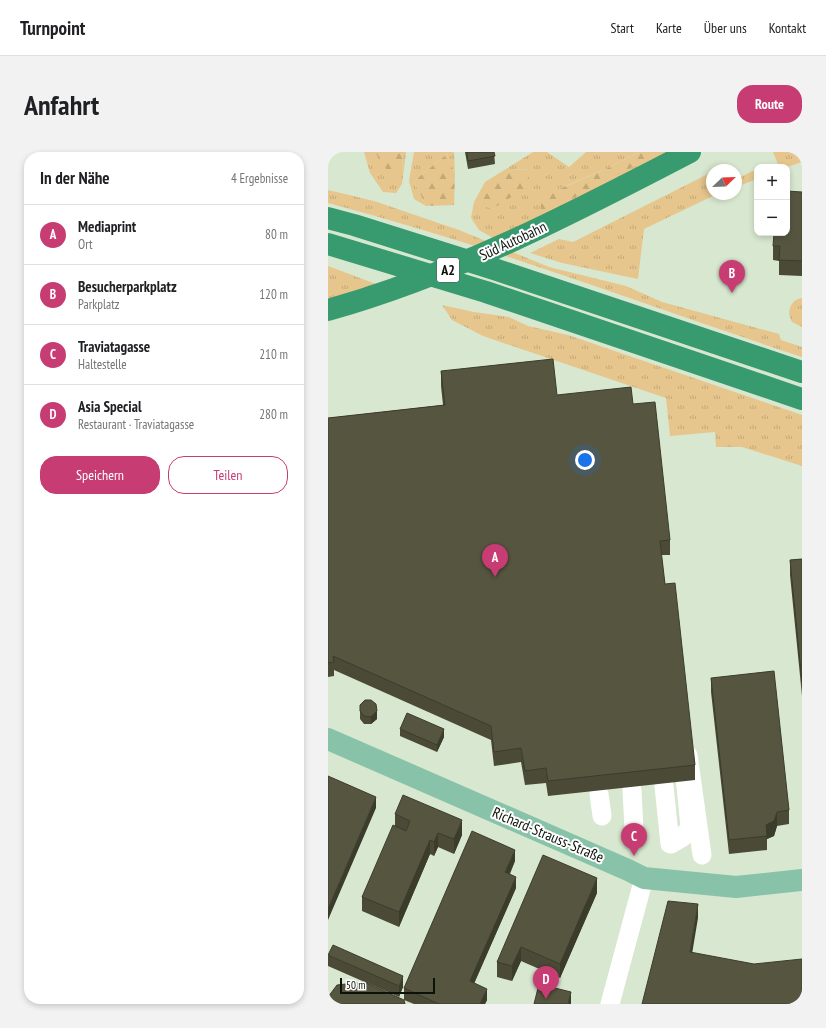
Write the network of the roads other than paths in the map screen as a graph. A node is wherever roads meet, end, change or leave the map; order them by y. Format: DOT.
graph roads {
  1 [pos="690,152"];
  2 [pos="328,218"];
  3 [pos="328,244"];
  4 [pos="328,310"];
  5 [pos="800,372"];
  6 [pos="802,399"];
  7 [pos="328,739"];
  8 [pos="613,784"];
  9 [pos="602,816"];
  10 [pos="634,830"];
  11 [pos="702,855"];
  12 [pos="644,878"];
  13 [pos="802,880"];
  14 [pos="610,1004"];
  1 -- 4 [label="highway, Süd Autobahn / A2"];
  2 -- 5 [label="highway"];
  3 -- 6 [label="highway"];
  7 -- 12 [label="main road, Richard-Strauss-Straße"];
  8 -- 9 [label="street"];
  8 -- 10 [label="street"];
  8 -- 11 [label="street"];
  12 -- 13 [label="main road, Richard-Strauss-Straße"];
  12 -- 14 [label="street"];
}
